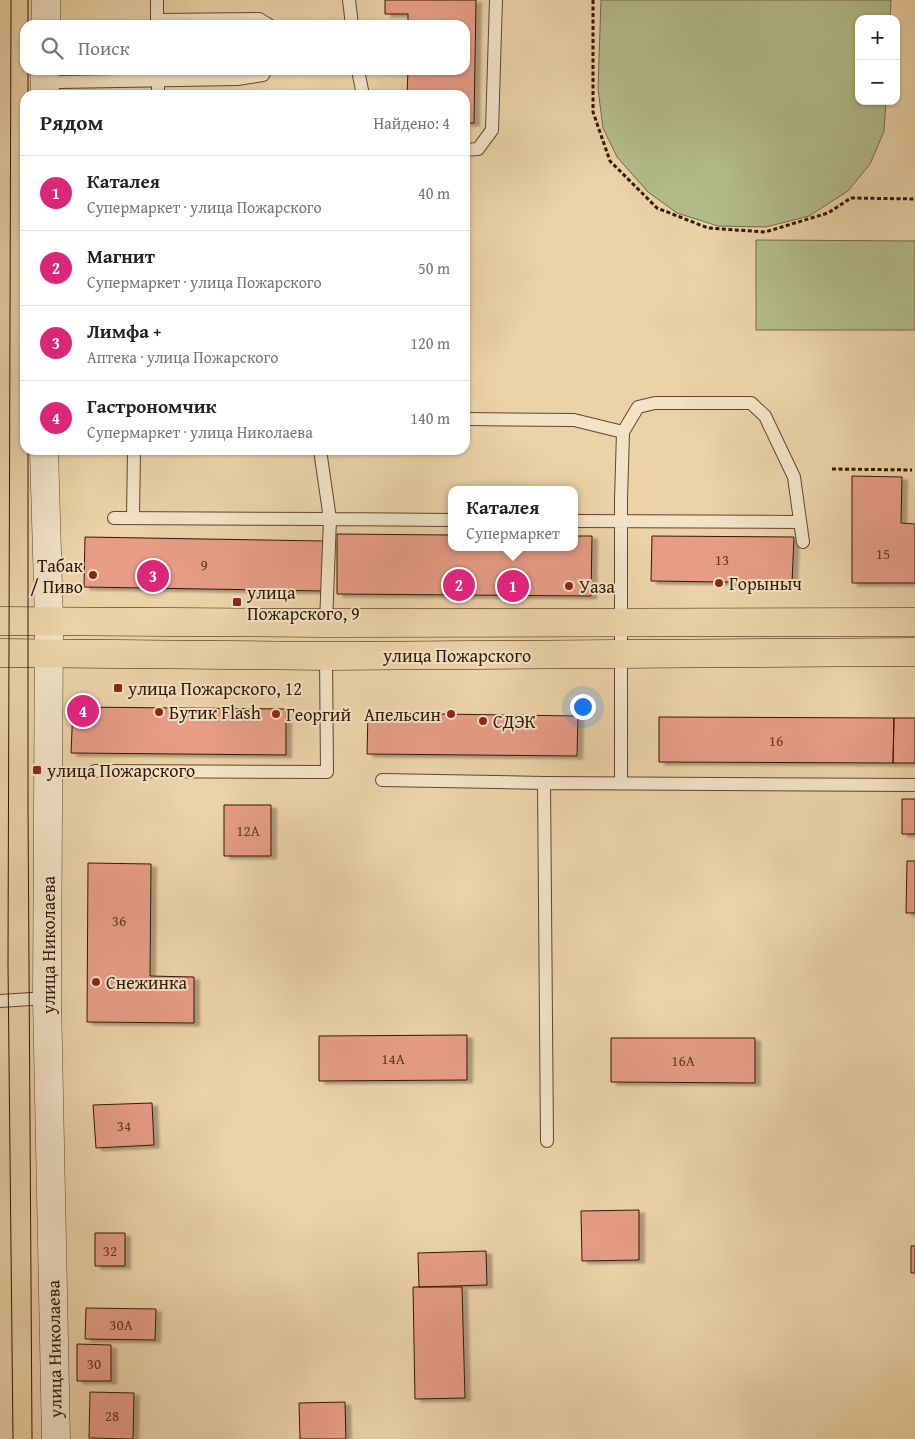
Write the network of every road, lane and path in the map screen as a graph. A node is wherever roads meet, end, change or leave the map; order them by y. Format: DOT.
graph roads {
  1 [pos="46,0"];
  2 [pos="157,0"];
  3 [pos="350,0"];
  4 [pos="496,0"];
  5 [pos="593,0"];
  6 [pos="46,20"];
  7 [pos="157,20"];
  8 [pos="234,20"];
  9 [pos="261,20"];
  10 [pos="352,20"];
  11 [pos="263,75"];
  12 [pos="359,75"];
  13 [pos="158,76"];
  14 [pos="50,82"];
  15 [pos="158,90"];
  16 [pos="362,90"];
  17 [pos="470,150"];
  18 [pos="915,199"];
  19 [pos="470,419"];
  20 [pos="623,432"];
  21 [pos="44,455"];
  22 [pos="134,455"];
  23 [pos="321,455"];
  24 [pos="832,469"];
  25 [pos="912,470"];
  26 [pos="114,518"];
  27 [pos="133,518"];
  28 [pos="330,519"];
  29 [pos="448,520"];
  30 [pos="578,521"];
  31 [pos="622,521"];
  32 [pos="800,522"];
  33 [pos="803,542"];
  34 [pos="0,621"];
  35 [pos="49,621"];
  36 [pos="622,622"];
  37 [pos="915,622"];
  38 [pos="326,623"];
  39 [pos="915,652"];
  40 [pos="0,654"];
  41 [pos="49,654"];
  42 [pos="622,654"];
  43 [pos="326,656"];
  44 [pos="95,771"];
  45 [pos="382,780"];
  46 [pos="544,783"];
  47 [pos="621,783"];
  48 [pos="915,785"];
  49 [pos="47,998"];
  50 [pos="0,1001"];
  51 [pos="547,1141"];
  52 [pos="56,1439"];
  1 -- 6 [label="street"];
  2 -- 7 [label="lane"];
  3 -- 10 [label="lane"];
  4 -- 17 [label="lane"];
  5 -- 18 [label="path"];
  8 -- 9 [label="lane"];
  11 -- 13 [label="lane"];
  12 -- 16 [label="lane"];
  13 -- 14 [label="lane"];
  13 -- 15 [label="lane"];
  19 -- 20 [label="lane"];
  20 -- 31 [label="lane"];
  20 -- 32 [label="lane"];
  21 -- 35 [label="street, улица Николаева"];
  22 -- 27 [label="lane"];
  23 -- 28 [label="lane"];
  24 -- 25 [label="path"];
  26 -- 27 [label="lane"];
  27 -- 28 [label="lane"];
  28 -- 29 [label="lane"];
  28 -- 38 [label="lane"];
  30 -- 31 [label="lane"];
  31 -- 32 [label="lane"];
  31 -- 36 [label="lane"];
  32 -- 33 [label="lane"];
  34 -- 35 [label="main road, улица Пожарского"];
  35 -- 38 [label="main road, улица Пожарского"];
  35 -- 41 [label="street, улица Николаева"];
  36 -- 37 [label="main road, улица Пожарского"];
  36 -- 38 [label="main road, улица Пожарского"];
  36 -- 42 [label="lane"];
  39 -- 42 [label="main road, улица Пожарского"];
  40 -- 41 [label="main road, улица Пожарского"];
  41 -- 43 [label="main road, улица Пожарского"];
  41 -- 49 [label="street, улица Николаева"];
  42 -- 43 [label="main road, улица Пожарского"];
  42 -- 47 [label="lane"];
  43 -- 44 [label="lane"];
  45 -- 46 [label="lane"];
  46 -- 47 [label="lane"];
  46 -- 51 [label="lane"];
  47 -- 48 [label="lane"];
  49 -- 50 [label="lane"];
  49 -- 52 [label="street, улица Николаева"];
}
